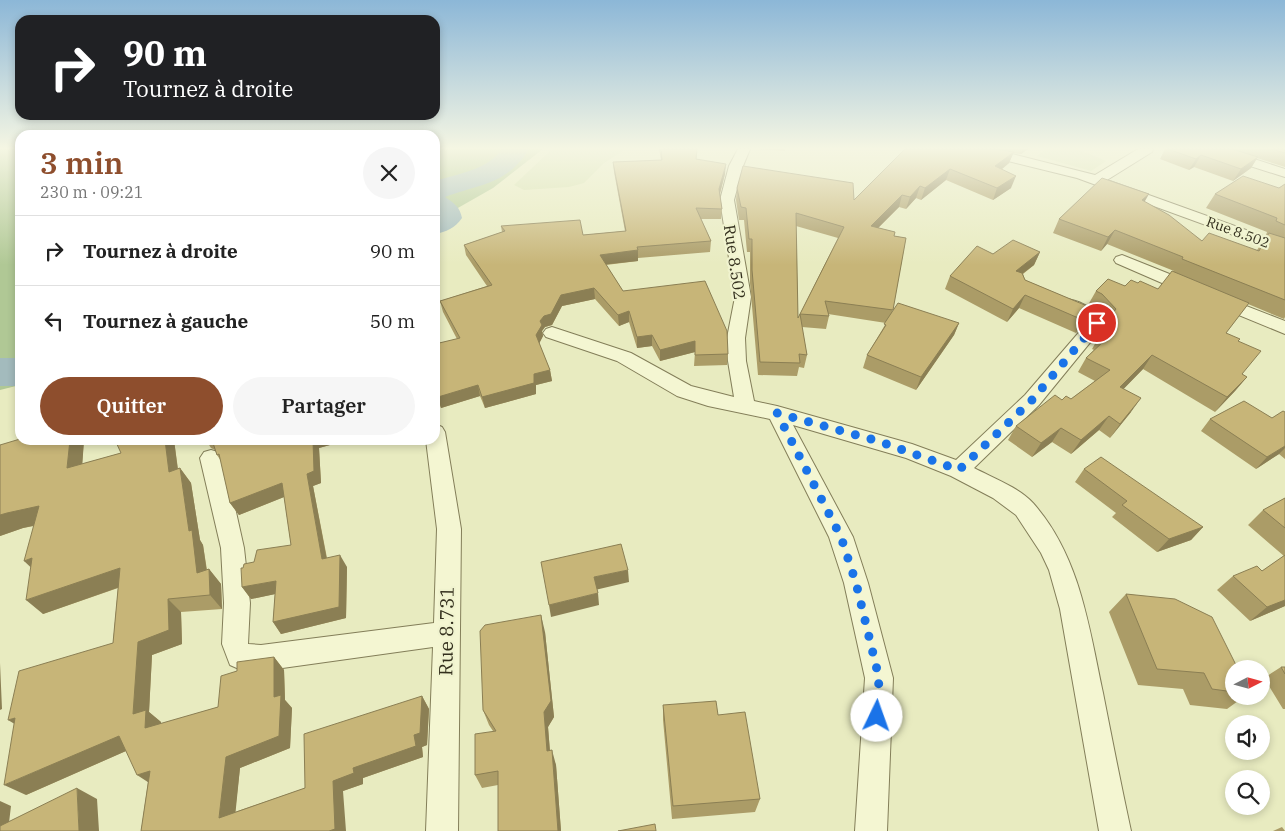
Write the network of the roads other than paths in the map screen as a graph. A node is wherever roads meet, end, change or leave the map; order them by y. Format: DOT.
graph roads {
  1 [pos="730,188"];
  2 [pos="1118,188"];
  3 [pos="1285,249"];
  4 [pos="1122,260"];
  5 [pos="1052,298"];
  6 [pos="1285,328"];
  7 [pos="552,333"];
  8 [pos="744,406"];
  9 [pos="777,413"];
  10 [pos="437,445"];
  11 [pos="211,458"];
  12 [pos="959,470"];
  13 [pos="446,633"];
  14 [pos="442,831"];
  15 [pos="871,831"];
  16 [pos="1116,831"];
  1 -- 8 [label="street, Rue 8.502"];
  2 -- 3 [label="street, Rue 8.502"];
  4 -- 6 [label="street"];
  5 -- 12 [label="street"];
  7 -- 8 [label="street"];
  8 -- 9 [label="street"];
  9 -- 12 [label="street"];
  9 -- 15 [label="street"];
  10 -- 13 [label="street, Rue 8.731"];
  11 -- 13 [label="street"];
  12 -- 16 [label="street"];
  13 -- 14 [label="street, Rue 8.731"];
}
